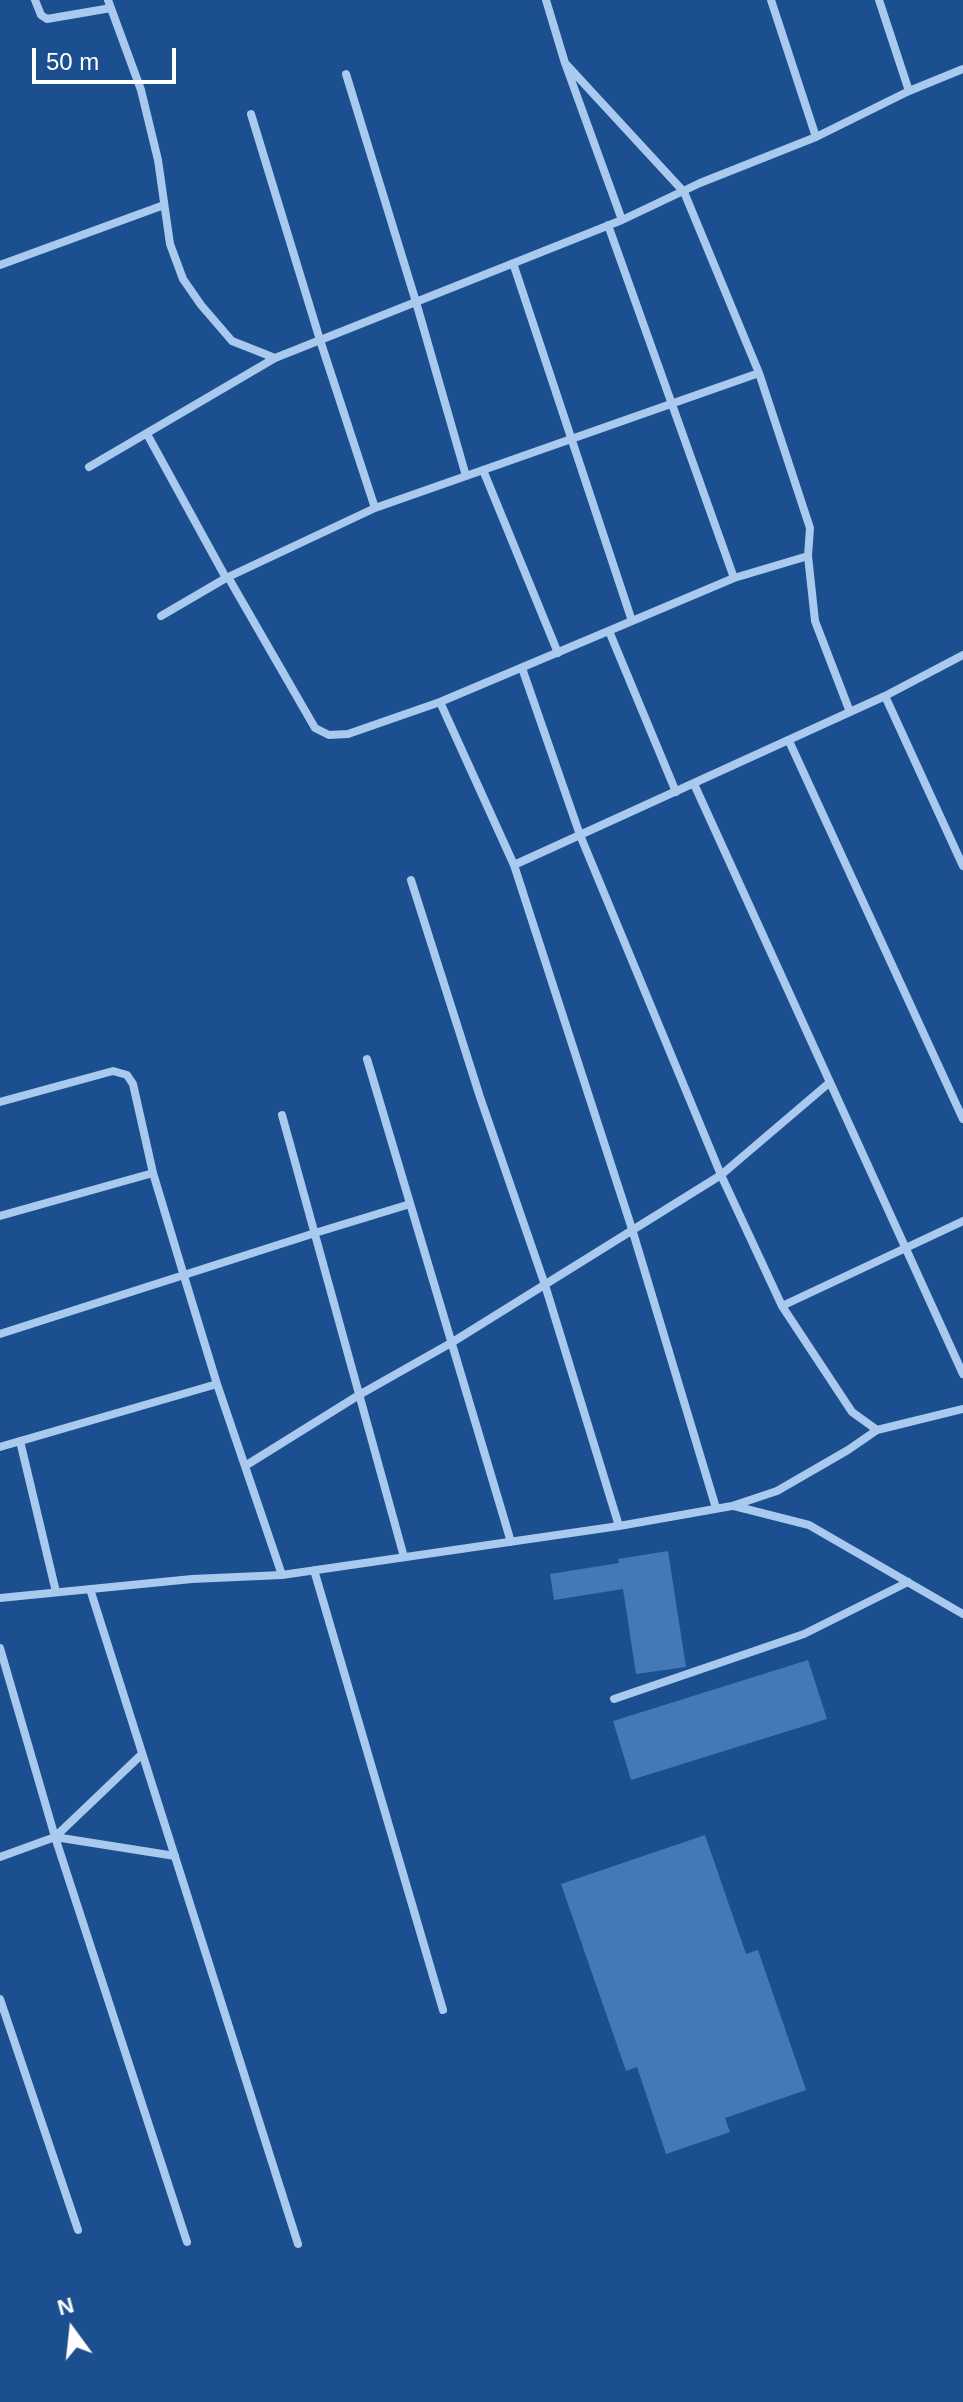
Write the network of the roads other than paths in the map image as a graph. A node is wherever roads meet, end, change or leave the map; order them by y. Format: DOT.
graph roads {
  1 [pos="35,0"];
  2 [pos="546,0"];
  3 [pos="771,0"];
  4 [pos="879,0"];
  5 [pos="109,4"];
  6 [pos="565,63"];
  7 [pos="963,69"];
  8 [pos="346,74"];
  9 [pos="909,91"];
  10 [pos="251,114"];
  11 [pos="816,137"];
  12 [pos="684,192"];
  13 [pos="164,205"];
  14 [pos="622,220"];
  15 [pos="608,225"];
  16 [pos="513,263"];
  17 [pos="0,265"];
  18 [pos="416,302"];
  19 [pos="320,340"];
  20 [pos="275,358"];
  21 [pos="759,373"];
  22 [pos="671,406"];
  23 [pos="147,434"];
  24 [pos="572,440"];
  25 [pos="89,467"];
  26 [pos="483,470"];
  27 [pos="466,476"];
  28 [pos="375,508"];
  29 [pos="808,556"];
  30 [pos="227,578"];
  31 [pos="734,578"];
  32 [pos="161,616"];
  33 [pos="632,621"];
  34 [pos="609,631"];
  35 [pos="558,653"];
  36 [pos="963,655"];
  37 [pos="522,668"];
  38 [pos="885,696"];
  39 [pos="440,702"];
  40 [pos="850,712"];
  41 [pos="789,741"];
  42 [pos="694,784"];
  43 [pos="676,792"];
  44 [pos="580,835"];
  45 [pos="514,865"];
  46 [pos="963,866"];
  47 [pos="411,880"];
  48 [pos="367,1059"];
  49 [pos="829,1083"];
  50 [pos="0,1102"];
  51 [pos="282,1115"];
  52 [pos="963,1119"];
  53 [pos="153,1173"];
  54 [pos="721,1175"];
  55 [pos="410,1204"];
  56 [pos="0,1216"];
  57 [pos="963,1221"];
  58 [pos="632,1229"];
  59 [pos="315,1233"];
  60 [pos="905,1248"];
  61 [pos="184,1276"];
  62 [pos="545,1285"];
  63 [pos="782,1306"];
  64 [pos="0,1334"];
  65 [pos="451,1343"];
  66 [pos="963,1374"];
  67 [pos="217,1384"];
  68 [pos="359,1395"];
  69 [pos="963,1409"];
  70 [pos="877,1430"];
  71 [pos="20,1441"];
  72 [pos="0,1447"];
  73 [pos="245,1466"];
  74 [pos="732,1506"];
  75 [pos="716,1508"];
  76 [pos="619,1526"];
  77 [pos="511,1542"];
  78 [pos="404,1557"];
  79 [pos="314,1570"];
  80 [pos="282,1575"];
  81 [pos="908,1582"];
  82 [pos="90,1589"];
  83 [pos="56,1592"];
  84 [pos="0,1598"];
  85 [pos="963,1614"];
  86 [pos="0,1648"];
  87 [pos="614,1699"];
  88 [pos="142,1754"];
  89 [pos="55,1837"];
  90 [pos="175,1856"];
  91 [pos="0,1857"];
  92 [pos="0,1999"];
  93 [pos="443,2010"];
  94 [pos="78,2230"];
  95 [pos="187,2242"];
  96 [pos="298,2244"];
  1 -- 5 [label="street"];
  2 -- 6 [label="street"];
  3 -- 11 [label="street"];
  4 -- 9 [label="street"];
  5 -- 13 [label="street"];
  6 -- 12 [label="street"];
  6 -- 14 [label="street"];
  7 -- 9 [label="street"];
  8 -- 18 [label="street"];
  9 -- 11 [label="street"];
  10 -- 19 [label="street"];
  11 -- 12 [label="street"];
  12 -- 14 [label="street"];
  12 -- 21 [label="street"];
  13 -- 17 [label="street"];
  13 -- 20 [label="street"];
  14 -- 15 [label="street"];
  15 -- 16 [label="street"];
  15 -- 22 [label="street"];
  16 -- 18 [label="street"];
  16 -- 24 [label="street"];
  18 -- 19 [label="street"];
  18 -- 27 [label="street"];
  19 -- 20 [label="street"];
  19 -- 28 [label="street"];
  20 -- 23 [label="street"];
  21 -- 22 [label="street"];
  21 -- 29 [label="street"];
  22 -- 24 [label="street"];
  22 -- 31 [label="street"];
  23 -- 25 [label="street"];
  23 -- 30 [label="street"];
  24 -- 26 [label="street"];
  24 -- 33 [label="street"];
  26 -- 27 [label="street"];
  26 -- 35 [label="street"];
  27 -- 28 [label="street"];
  28 -- 30 [label="street"];
  29 -- 31 [label="street"];
  29 -- 40 [label="street"];
  30 -- 32 [label="street"];
  30 -- 39 [label="street"];
  31 -- 33 [label="street"];
  33 -- 34 [label="street"];
  34 -- 35 [label="street"];
  34 -- 43 [label="street"];
  35 -- 37 [label="street"];
  36 -- 38 [label="street"];
  37 -- 39 [label="street"];
  37 -- 44 [label="street"];
  38 -- 40 [label="street"];
  38 -- 46 [label="street"];
  39 -- 45 [label="street"];
  40 -- 41 [label="street"];
  41 -- 42 [label="street"];
  41 -- 52 [label="street"];
  42 -- 43 [label="street"];
  42 -- 49 [label="street"];
  43 -- 44 [label="street"];
  44 -- 45 [label="street"];
  44 -- 54 [label="street"];
  45 -- 58 [label="street"];
  47 -- 62 [label="street"];
  48 -- 55 [label="street"];
  49 -- 54 [label="street"];
  49 -- 60 [label="street"];
  50 -- 53 [label="street"];
  51 -- 59 [label="street"];
  53 -- 56 [label="street"];
  53 -- 61 [label="street"];
  54 -- 58 [label="street"];
  54 -- 63 [label="street"];
  55 -- 59 [label="street"];
  55 -- 65 [label="street"];
  57 -- 60 [label="street"];
  58 -- 62 [label="street"];
  58 -- 75 [label="street"];
  59 -- 61 [label="street"];
  59 -- 68 [label="street"];
  60 -- 63 [label="street"];
  60 -- 66 [label="street"];
  61 -- 64 [label="street"];
  61 -- 67 [label="street"];
  62 -- 65 [label="street"];
  62 -- 76 [label="street"];
  63 -- 70 [label="street"];
  65 -- 68 [label="street"];
  65 -- 77 [label="street"];
  67 -- 71 [label="street"];
  67 -- 73 [label="street"];
  68 -- 73 [label="street"];
  68 -- 78 [label="street"];
  69 -- 70 [label="street"];
  70 -- 74 [label="street"];
  71 -- 72 [label="street"];
  71 -- 83 [label="street"];
  73 -- 80 [label="street"];
  74 -- 75 [label="street"];
  74 -- 81 [label="street"];
  75 -- 76 [label="street"];
  76 -- 77 [label="street"];
  77 -- 78 [label="street"];
  78 -- 79 [label="street"];
  79 -- 80 [label="street"];
  79 -- 93 [label="street"];
  80 -- 82 [label="street"];
  81 -- 85 [label="street"];
  81 -- 87 [label="street"];
  82 -- 83 [label="street"];
  82 -- 88 [label="street"];
  83 -- 84 [label="street"];
  86 -- 89 [label="street"];
  88 -- 89 [label="street"];
  88 -- 90 [label="street"];
  89 -- 90 [label="street"];
  89 -- 91 [label="street"];
  89 -- 95 [label="street"];
  90 -- 96 [label="street"];
  92 -- 94 [label="street"];
}
